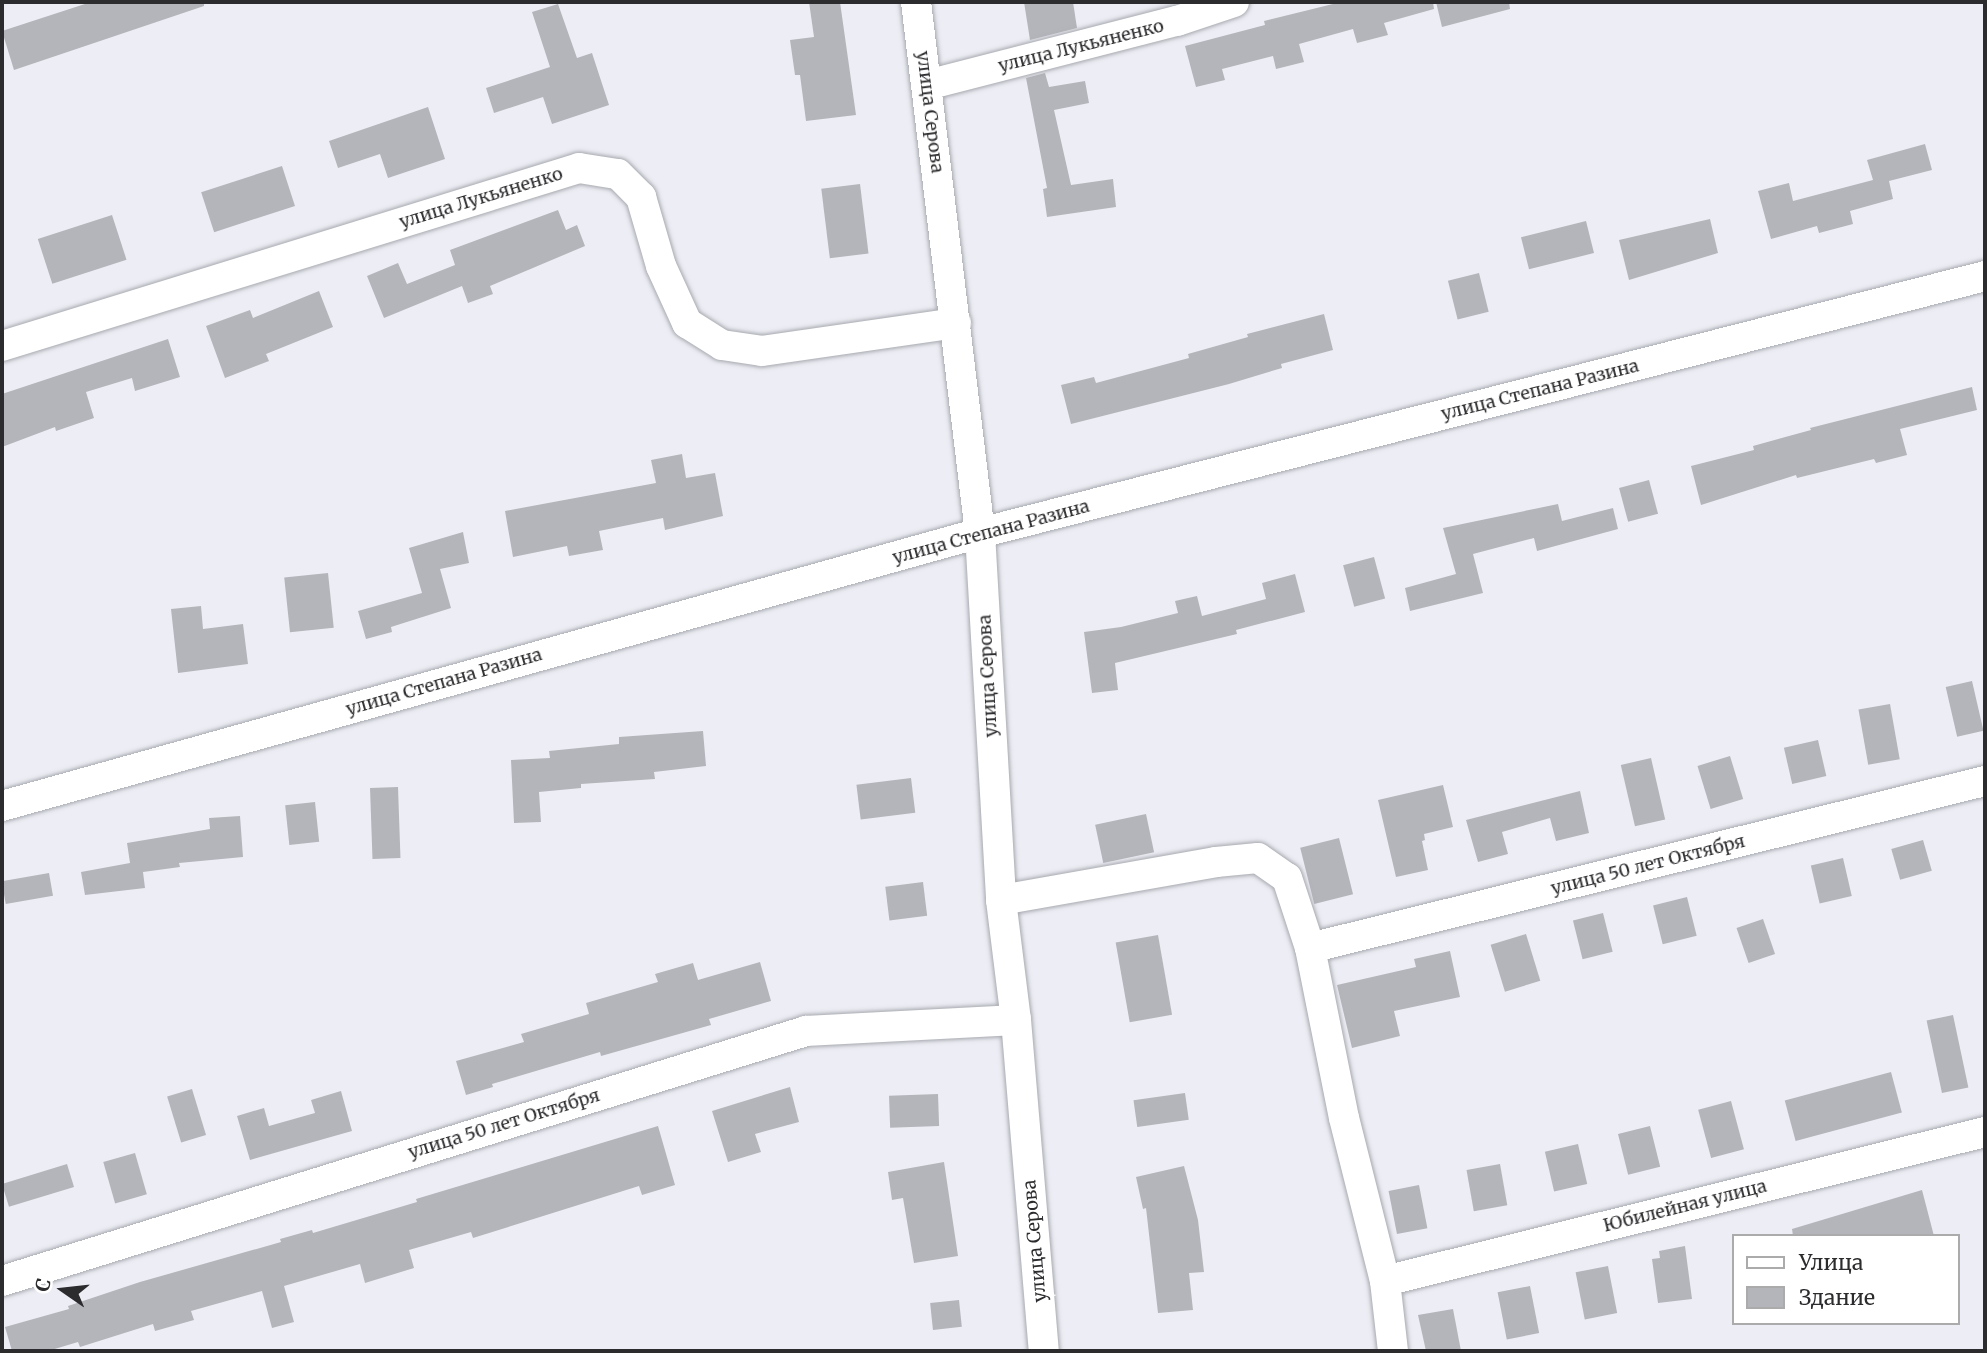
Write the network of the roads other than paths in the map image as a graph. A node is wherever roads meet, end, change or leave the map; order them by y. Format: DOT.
graph roads {
  1 [pos="916,2"];
  2 [pos="1234,2"];
  3 [pos="927,85"];
  4 [pos="1985,276"];
  5 [pos="956,323"];
  6 [pos="2,346"];
  7 [pos="980,533"];
  8 [pos="1985,781"];
  9 [pos="2,806"];
  10 [pos="1001,900"];
  11 [pos="1310,948"];
  12 [pos="1016,1020"];
  13 [pos="1985,1132"];
  14 [pos="2,1281"];
  15 [pos="1385,1281"];
  16 [pos="1044,1351"];
  17 [pos="1393,1351"];
  1 -- 3 [label="street, улица Серова"];
  2 -- 3 [label="street, улица Лукьяненко"];
  3 -- 5 [label="street, улица Серова"];
  4 -- 7 [label="street, улица Степана Разина"];
  5 -- 6 [label="street, улица Лукьяненко"];
  5 -- 7 [label="street, улица Серова"];
  7 -- 9 [label="street, улица Степана Разина"];
  7 -- 10 [label="street, улица Серова"];
  8 -- 11 [label="street, улица 50 лет Октября"];
  10 -- 11 [label="street"];
  10 -- 12 [label="street, улица Серова"];
  11 -- 15 [label="street"];
  12 -- 14 [label="street, улица 50 лет Октября"];
  12 -- 16 [label="street, улица Серова"];
  13 -- 15 [label="street, Юбилейная улица"];
  15 -- 17 [label="street"];
}
